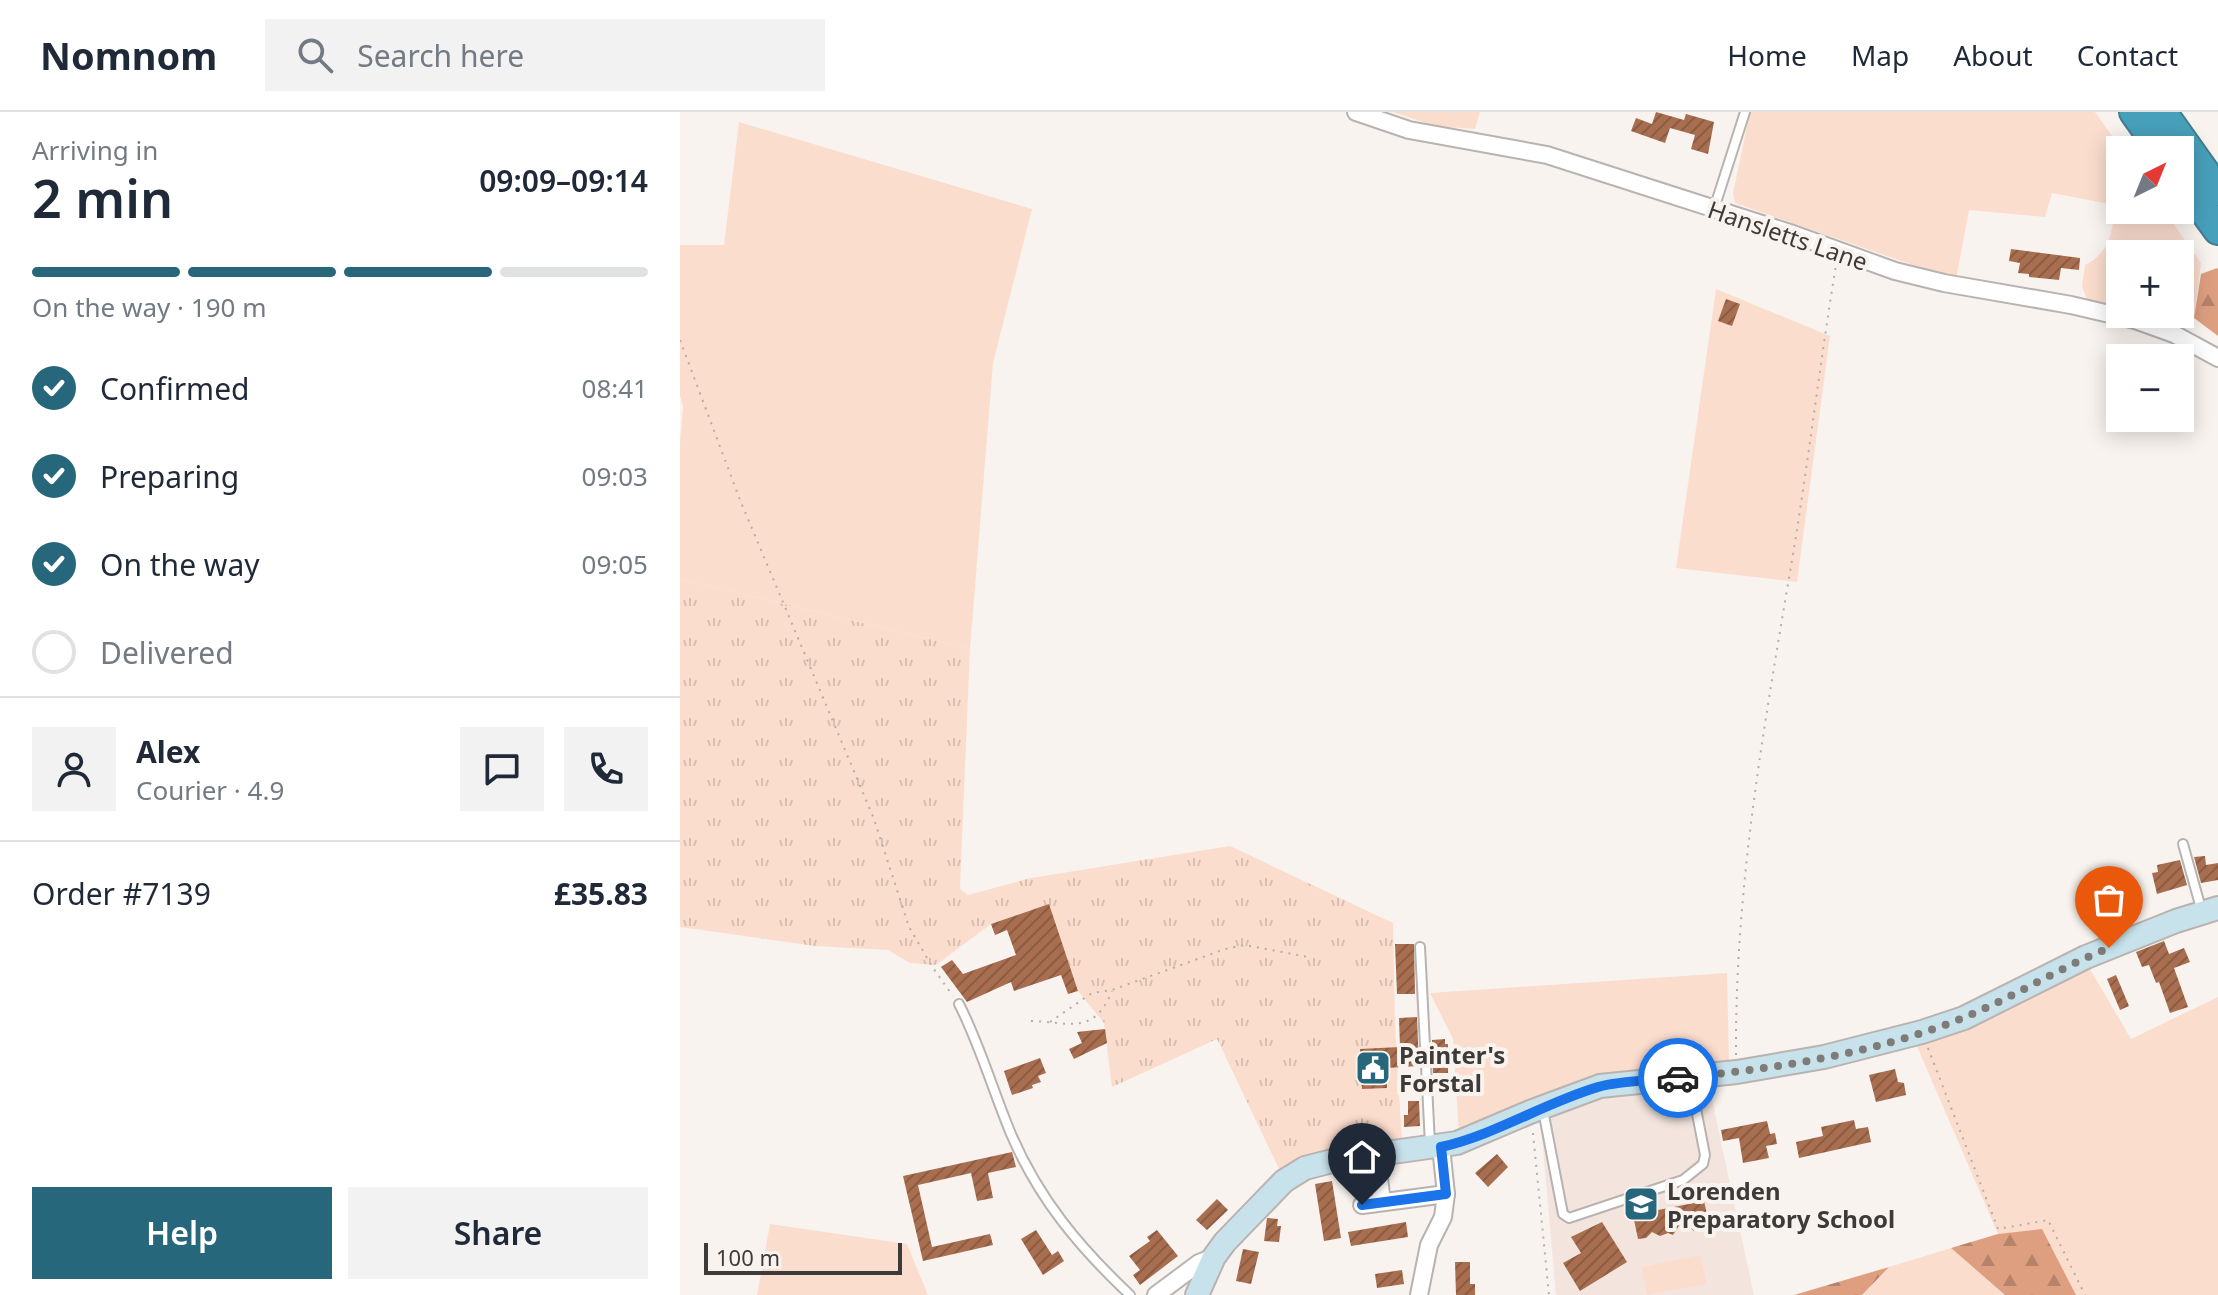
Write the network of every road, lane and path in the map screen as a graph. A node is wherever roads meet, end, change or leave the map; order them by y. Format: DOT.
graph roads {
  1 [pos="1356,112"];
  2 [pos="1745,112"];
  3 [pos="2134,112"];
  4 [pos="2162,112"];
  5 [pos="2151,136"];
  6 [pos="2218,191"];
  7 [pos="2194,197"];
  8 [pos="1714,209"];
  9 [pos="2218,230"];
  10 [pos="1838,252"];
  11 [pos="680,340"];
  12 [pos="2218,358"];
  13 [pos="2183,844"];
  14 [pos="2210,910"];
  15 [pos="1420,947"];
  16 [pos="1308,957"];
  17 [pos="1112,990"];
  18 [pos="959,1004"];
  19 [pos="1031,1021"];
  20 [pos="1050,1022"];
  21 [pos="1922,1032"];
  22 [pos="1737,1072"];
  23 [pos="1690,1077"];
  24 [pos="1536,1110"];
  25 [pos="1435,1148"];
  26 [pos="1379,1179"];
  27 [pos="1446,1194"];
  28 [pos="1382,1202"];
  29 [pos="1362,1205"];
  30 [pos="1214,1257"];
  31 [pos="2084,1294"];
  32 [pos="1130,1295"];
  33 [pos="1156,1295"];
  34 [pos="1197,1295"];
  35 [pos="1419,1295"];
  36 [pos="1549,1295"];
  1 -- 8 [label="street, Hansletts Lane"];
  2 -- 8 [label="lane"];
  3 -- 5 [label="highway"];
  4 -- 6 [label="highway"];
  7 -- 9 [label="highway"];
  8 -- 10 [label="street, Hansletts Lane"];
  10 -- 12 [label="street, Hansletts Lane"];
  10 -- 22 [label="path"];
  11 -- 18 [label="path"];
  13 -- 14 [label="lane"];
  14 -- 21 [label="street"];
  15 -- 25 [label="lane"];
  16 -- 17 [label="path"];
  17 -- 20 [label="path"];
  17 -- 20 [label="path"];
  18 -- 32 [label="lane"];
  19 -- 20 [label="path"];
  21 -- 22 [label="street"];
  21 -- 31 [label="path"];
  22 -- 23 [label="street"];
  23 -- 24 [label="street"];
  23 -- 24 [label="lane"];
  24 -- 25 [label="street"];
  24 -- 36 [label="path"];
  25 -- 27 [label="street"];
  25 -- 30 [label="street"];
  26 -- 28 [label="street"];
  27 -- 28 [label="street"];
  27 -- 35 [label="street"];
  28 -- 29 [label="street"];
  30 -- 33 [label="street"];
  30 -- 34 [label="street"];
}
